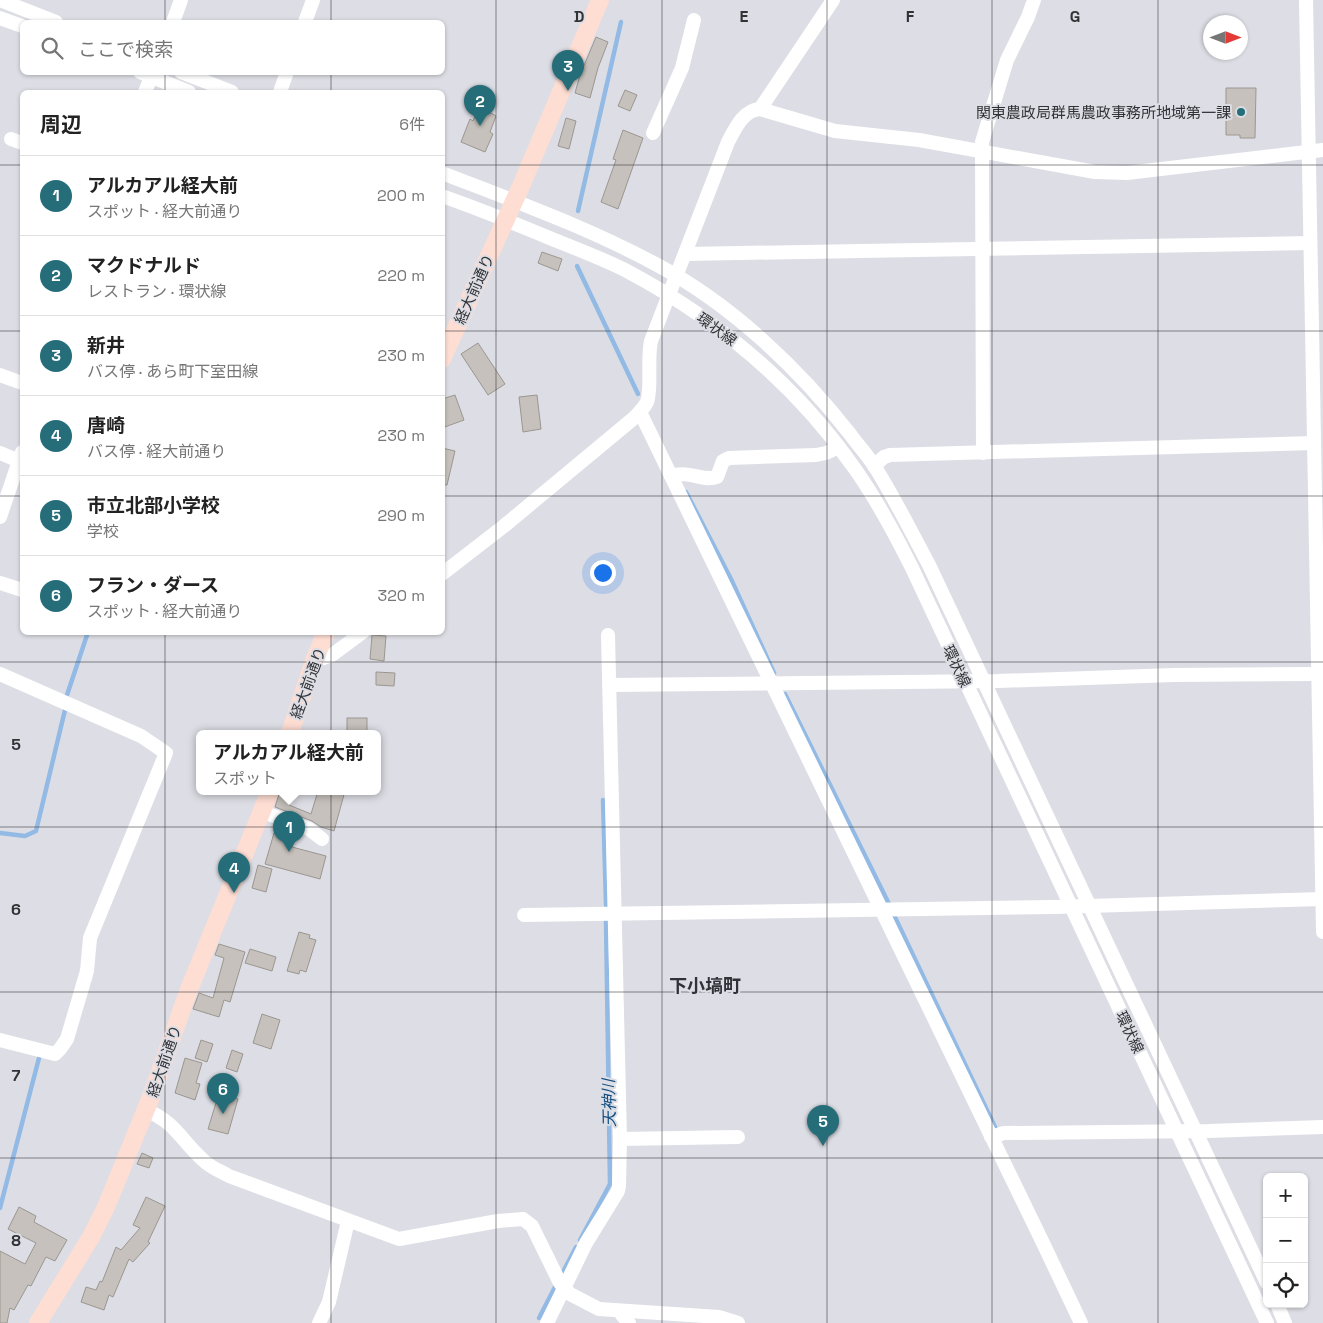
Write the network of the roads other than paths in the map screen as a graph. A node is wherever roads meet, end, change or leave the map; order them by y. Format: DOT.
graph roads {
  1 [pos="0,0"];
  2 [pos="181,0"];
  3 [pos="314,0"];
  4 [pos="600,0"];
  5 [pos="832,0"];
  6 [pos="1034,0"];
  7 [pos="1306,0"];
  8 [pos="0,18"];
  9 [pos="51,20"];
  10 [pos="174,20"];
  11 [pos="306,20"];
  12 [pos="694,20"];
  13 [pos="20,25"];
  14 [pos="146,75"];
  15 [pos="189,75"];
  16 [pos="286,75"];
  17 [pos="145,90"];
  18 [pos="184,90"];
  19 [pos="227,90"];
  20 [pos="281,90"];
  21 [pos="760,109"];
  22 [pos="653,133"];
  23 [pos="1323,150"];
  24 [pos="981,152"];
  25 [pos="1308,152"];
  26 [pos="445,175"];
  27 [pos="445,197"];
  28 [pos="514,200"];
  29 [pos="505,219"];
  30 [pos="1310,243"];
  31 [pos="983,249"];
  32 [pos="685,254"];
  33 [pos="676,276"];
  34 [pos="668,295"];
  35 [pos="445,352"];
  36 [pos="0,375"];
  37 [pos="20,382"];
  38 [pos="640,412"];
  39 [pos="1313,444"];
  40 [pos="839,447"];
  41 [pos="0,453"];
  42 [pos="983,453"];
  43 [pos="20,462"];
  44 [pos="874,466"];
  45 [pos="672,476"];
  46 [pos="0,517"];
  47 [pos="445,572"];
  48 [pos="0,583"];
  49 [pos="20,589"];
  50 [pos="325,635"];
  51 [pos="358,635"];
  52 [pos="608,635"];
  53 [pos="314,661"];
  54 [pos="0,674"];
  55 [pos="1318,674"];
  56 [pos="983,680"];
  57 [pos="964,681"];
  58 [pos="772,684"];
  59 [pos="610,685"];
  60 [pos="291,730"];
  61 [pos="268,795"];
  62 [pos="262,812"];
  63 [pos="322,839"];
  64 [pos="1323,899"];
  65 [pos="1071,906"];
  66 [pos="1089,906"];
  67 [pos="881,909"];
  68 [pos="524,914"];
  69 [pos="615,914"];
  70 [pos="1323,932"];
  71 [pos="0,1040"];
  72 [pos="146,1110"];
  73 [pos="1323,1126"];
  74 [pos="1176,1130"];
  75 [pos="1196,1130"];
  76 [pos="738,1137"];
  77 [pos="992,1137"];
  78 [pos="620,1139"];
  79 [pos="348,1222"];
  80 [pos="1263,1274"];
  81 [pos="564,1287"];
  82 [pos="1279,1308"];
  83 [pos="621,1311"];
  84 [pos="38,1323"];
  85 [pos="319,1323"];
  86 [pos="547,1323"];
  87 [pos="629,1323"];
  88 [pos="738,1323"];
  89 [pos="1080,1323"];
  90 [pos="1267,1323"];
  91 [pos="1286,1323"];
  1 -- 9 [label="street"];
  2 -- 10 [label="street"];
  3 -- 11 [label="street"];
  4 -- 28 [label="main road, 経大前通り"];
  5 -- 21 [label="street"];
  6 -- 24 [label="street"];
  7 -- 25 [label="street"];
  8 -- 13 [label="street"];
  12 -- 22 [label="street"];
  14 -- 17 [label="street"];
  14 -- 18 [label="street"];
  15 -- 19 [label="street"];
  16 -- 20 [label="street"];
  21 -- 24 [label="street"];
  21 -- 32 [label="street"];
  23 -- 25 [label="street"];
  24 -- 25 [label="street"];
  24 -- 31 [label="street"];
  25 -- 30 [label="street"];
  26 -- 28 [label="street, 環状線"];
  27 -- 29 [label="street, 環状線"];
  28 -- 29 [label="main road, 経大前通り"];
  28 -- 33 [label="street, 環状線"];
  29 -- 34 [label="street, 環状線"];
  29 -- 35 [label="main road, 経大前通り"];
  30 -- 31 [label="street"];
  30 -- 39 [label="street"];
  31 -- 32 [label="street"];
  31 -- 42 [label="street"];
  32 -- 33 [label="street"];
  33 -- 34 [label="street"];
  33 -- 44 [label="street, 環状線"];
  34 -- 38 [label="street"];
  34 -- 40 [label="street, 環状線"];
  36 -- 37 [label="street"];
  38 -- 45 [label="street"];
  38 -- 47 [label="street"];
  39 -- 42 [label="street"];
  39 -- 55 [label="street"];
  40 -- 45 [label="street"];
  40 -- 57 [label="street, 環状線"];
  41 -- 43 [label="street"];
  42 -- 44 [label="street"];
  43 -- 46 [label="street"];
  44 -- 56 [label="street, 環状線"];
  45 -- 58 [label="street"];
  48 -- 49 [label="street"];
  50 -- 53 [label="main road, 経大前通り"];
  51 -- 53 [label="street"];
  52 -- 59 [label="street"];
  53 -- 60 [label="main road, 経大前通り"];
  54 -- 71 [label="street"];
  55 -- 56 [label="street"];
  55 -- 64 [label="street"];
  56 -- 57 [label="street"];
  56 -- 66 [label="street, 環状線"];
  57 -- 58 [label="street"];
  57 -- 65 [label="street, 環状線"];
  58 -- 59 [label="street"];
  58 -- 67 [label="street"];
  59 -- 69 [label="street"];
  61 -- 62 [label="main road, 経大前通り"];
  62 -- 63 [label="street"];
  62 -- 72 [label="main road, 経大前通り"];
  64 -- 66 [label="street"];
  64 -- 70 [label="street"];
  65 -- 66 [label="street"];
  65 -- 67 [label="street"];
  65 -- 74 [label="street, 環状線"];
  66 -- 75 [label="street, 環状線"];
  67 -- 69 [label="street"];
  67 -- 77 [label="street"];
  68 -- 69 [label="street"];
  69 -- 78 [label="street"];
  72 -- 79 [label="street"];
  72 -- 84 [label="main road, 経大前通り"];
  73 -- 75 [label="street"];
  74 -- 75 [label="street"];
  74 -- 77 [label="street"];
  74 -- 90 [label="street, 環状線"];
  75 -- 80 [label="street, 環状線"];
  76 -- 78 [label="street"];
  77 -- 89 [label="street"];
  78 -- 81 [label="street"];
  79 -- 81 [label="street"];
  79 -- 85 [label="street"];
  81 -- 83 [label="street"];
  81 -- 86 [label="street"];
  82 -- 91 [label="street"];
  83 -- 87 [label="street"];
  83 -- 88 [label="street"];
}
